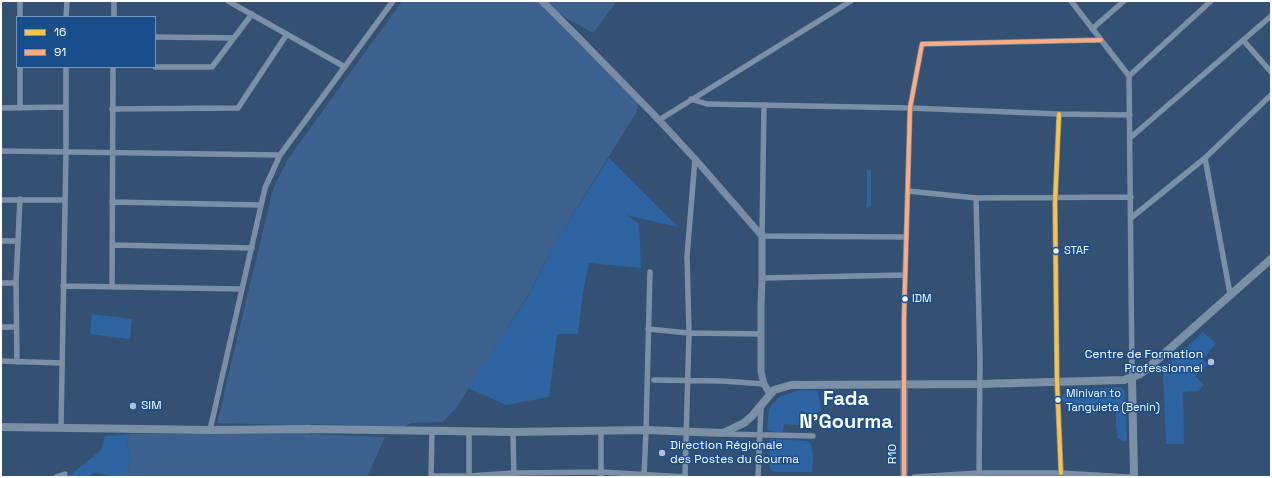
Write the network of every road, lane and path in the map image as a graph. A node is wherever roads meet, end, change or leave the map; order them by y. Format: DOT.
graph roads {
  1 [pos="20,1"];
  2 [pos="66,1"];
  3 [pos="114,1"];
  4 [pos="228,1"];
  5 [pos="393,1"];
  6 [pos="542,1"];
  7 [pos="851,1"];
  8 [pos="1071,1"];
  9 [pos="1124,1"];
  10 [pos="1210,1"];
  11 [pos="252,14"];
  12 [pos="20,16"];
  13 [pos="66,16"];
  14 [pos="114,16"];
  15 [pos="1271,16"];
  16 [pos="1092,29"];
  17 [pos="287,34"];
  18 [pos="156,37"];
  19 [pos="234,38"];
  20 [pos="1101,40"];
  21 [pos="1243,40"];
  22 [pos="156,67"];
  23 [pos="345,67"];
  24 [pos="20,68"];
  25 [pos="66,68"];
  26 [pos="113,68"];
  27 [pos="1271,72"];
  28 [pos="1129,76"];
  29 [pos="1271,95"];
  30 [pos="692,99"];
  31 [pos="764,105"];
  32 [pos="66,107"];
  33 [pos="1,108"];
  34 [pos="20,108"];
  35 [pos="910,108"];
  36 [pos="112,109"];
  37 [pos="1059,114"];
  38 [pos="1130,115"];
  39 [pos="659,120"];
  40 [pos="1130,138"];
  41 [pos="1,151"];
  42 [pos="66,152"];
  43 [pos="112,152"];
  44 [pos="280,155"];
  45 [pos="1204,158"];
  46 [pos="695,159"];
  47 [pos="908,191"];
  48 [pos="1056,197"];
  49 [pos="1131,197"];
  50 [pos="976,198"];
  51 [pos="20,199"];
  52 [pos="1,200"];
  53 [pos="65,200"];
  54 [pos="112,202"];
  55 [pos="261,205"];
  56 [pos="1131,218"];
  57 [pos="762,236"];
  58 [pos="906,237"];
  59 [pos="1,241"];
  60 [pos="18,242"];
  61 [pos="112,245"];
  62 [pos="252,248"];
  63 [pos="1271,259"];
  64 [pos="650,272"];
  65 [pos="906,275"];
  66 [pos="762,278"];
  67 [pos="1,283"];
  68 [pos="16,283"];
  69 [pos="64,286"];
  70 [pos="112,287"];
  71 [pos="242,289"];
  72 [pos="1230,294"];
  73 [pos="1,327"];
  74 [pos="16,327"];
  75 [pos="648,329"];
  76 [pos="689,333"];
  77 [pos="761,334"];
  78 [pos="1,361"];
  79 [pos="16,362"];
  80 [pos="62,363"];
  81 [pos="1132,378"];
  82 [pos="654,380"];
  83 [pos="688,380"];
  84 [pos="1057,381"];
  85 [pos="764,384"];
  86 [pos="904,384"];
  87 [pos="980,384"];
  88 [pos="770,394"];
  89 [pos="761,406"];
  90 [pos="1,428"];
  91 [pos="61,428"];
  92 [pos="210,430"];
  93 [pos="646,430"];
  94 [pos="601,431"];
  95 [pos="432,432"];
  96 [pos="469,432"];
  97 [pos="513,432"];
  98 [pos="686,432"];
  99 [pos="723,434"];
  100 [pos="759,434"];
  101 [pos="813,436"];
  102 [pos="1061,473"];
  103 [pos="65,474"];
  104 [pos="601,474"];
  105 [pos="514,475"];
  106 [pos="552,475"];
  107 [pos="644,475"];
  108 [pos="979,475"];
  109 [pos="431,476"];
  110 [pos="469,476"];
  111 [pos="56,477"];
  112 [pos="686,477"];
  113 [pos="758,477"];
  114 [pos="904,477"];
  115 [pos="914,477"];
  116 [pos="1128,477"];
  117 [pos="1134,477"];
  1 -- 12 [label="street"];
  2 -- 13 [label="street"];
  3 -- 14 [label="street"];
  4 -- 11 [label="street"];
  5 -- 23 [label="street"];
  6 -- 39 [label="main road"];
  7 -- 30 [label="street"];
  8 -- 16 [label="street"];
  9 -- 16 [label="street"];
  10 -- 28 [label="street"];
  11 -- 17 [label="street"];
  11 -- 19 [label="street"];
  15 -- 21 [label="street"];
  16 -- 20 [label="street"];
  17 -- 23 [label="street"];
  17 -- 36 [label="street"];
  18 -- 19 [label="street"];
  19 -- 22 [label="street"];
  20 -- 28 [label="street"];
  20 -- 35 [label="street"];
  21 -- 27 [label="street"];
  21 -- 40 [label="street"];
  23 -- 44 [label="street"];
  24 -- 34 [label="street"];
  25 -- 32 [label="street"];
  26 -- 36 [label="street"];
  28 -- 38 [label="street"];
  29 -- 45 [label="street"];
  30 -- 31 [label="street"];
  30 -- 39 [label="street"];
  31 -- 35 [label="street"];
  31 -- 57 [label="street"];
  32 -- 34 [label="street"];
  32 -- 42 [label="street"];
  33 -- 34 [label="street"];
  35 -- 37 [label="street"];
  35 -- 47 [label="street"];
  36 -- 43 [label="street"];
  37 -- 38 [label="street"];
  37 -- 48 [label="street"];
  38 -- 40 [label="street"];
  39 -- 46 [label="main road"];
  40 -- 49 [label="street"];
  41 -- 42 [label="street"];
  42 -- 43 [label="street"];
  42 -- 53 [label="street"];
  43 -- 44 [label="street"];
  43 -- 54 [label="street"];
  44 -- 55 [label="street"];
  45 -- 56 [label="street"];
  45 -- 72 [label="street"];
  46 -- 57 [label="main road"];
  46 -- 76 [label="street"];
  47 -- 50 [label="street"];
  47 -- 58 [label="street"];
  48 -- 49 [label="street"];
  48 -- 50 [label="street"];
  48 -- 84 [label="street"];
  49 -- 56 [label="street"];
  50 -- 87 [label="street"];
  51 -- 52 [label="street"];
  51 -- 53 [label="street"];
  51 -- 60 [label="street"];
  53 -- 69 [label="street"];
  54 -- 55 [label="street"];
  54 -- 61 [label="street"];
  55 -- 62 [label="street"];
  56 -- 81 [label="street"];
  57 -- 58 [label="street"];
  57 -- 66 [label="main road"];
  58 -- 65 [label="street"];
  59 -- 60 [label="street"];
  60 -- 68 [label="street"];
  61 -- 62 [label="street"];
  61 -- 70 [label="street"];
  62 -- 71 [label="street"];
  63 -- 72 [label="highway"];
  64 -- 75 [label="street"];
  65 -- 66 [label="street"];
  65 -- 86 [label="street"];
  66 -- 77 [label="main road"];
  67 -- 68 [label="street"];
  68 -- 74 [label="street"];
  69 -- 70 [label="street"];
  69 -- 80 [label="street"];
  70 -- 71 [label="street"];
  71 -- 92 [label="street"];
  72 -- 81 [label="highway"];
  73 -- 74 [label="street"];
  74 -- 79 [label="street"];
  75 -- 76 [label="street"];
  75 -- 93 [label="street"];
  76 -- 77 [label="street"];
  76 -- 83 [label="street"];
  77 -- 85 [label="main road"];
  78 -- 79 [label="street"];
  79 -- 80 [label="street"];
  80 -- 91 [label="street"];
  81 -- 84 [label="highway"];
  81 -- 117 [label="highway"];
  82 -- 83 [label="street"];
  83 -- 85 [label="street"];
  83 -- 98 [label="street"];
  84 -- 87 [label="highway"];
  84 -- 102 [label="street"];
  85 -- 88 [label="main road"];
  86 -- 87 [label="highway"];
  86 -- 88 [label="highway"];
  86 -- 114 [label="main road, R10"];
  87 -- 108 [label="street"];
  88 -- 89 [label="highway"];
  89 -- 99 [label="highway"];
  89 -- 100 [label="street"];
  90 -- 91 [label="highway"];
  91 -- 92 [label="highway"];
  92 -- 95 [label="highway"];
  93 -- 94 [label="highway"];
  93 -- 98 [label="highway"];
  93 -- 107 [label="street"];
  94 -- 97 [label="highway"];
  94 -- 104 [label="street"];
  95 -- 96 [label="highway"];
  95 -- 109 [label="street"];
  96 -- 97 [label="highway"];
  96 -- 110 [label="street"];
  97 -- 105 [label="street"];
  98 -- 99 [label="highway"];
  98 -- 112 [label="street"];
  99 -- 100 [label="street"];
  100 -- 101 [label="street"];
  100 -- 113 [label="street"];
  102 -- 108 [label="street"];
  102 -- 116 [label="street"];
  103 -- 111 [label="street"];
  104 -- 106 [label="street"];
  104 -- 107 [label="street"];
  105 -- 106 [label="street"];
  105 -- 110 [label="street"];
  107 -- 112 [label="street"];
  108 -- 115 [label="street"];
  109 -- 110 [label="street"];
}
